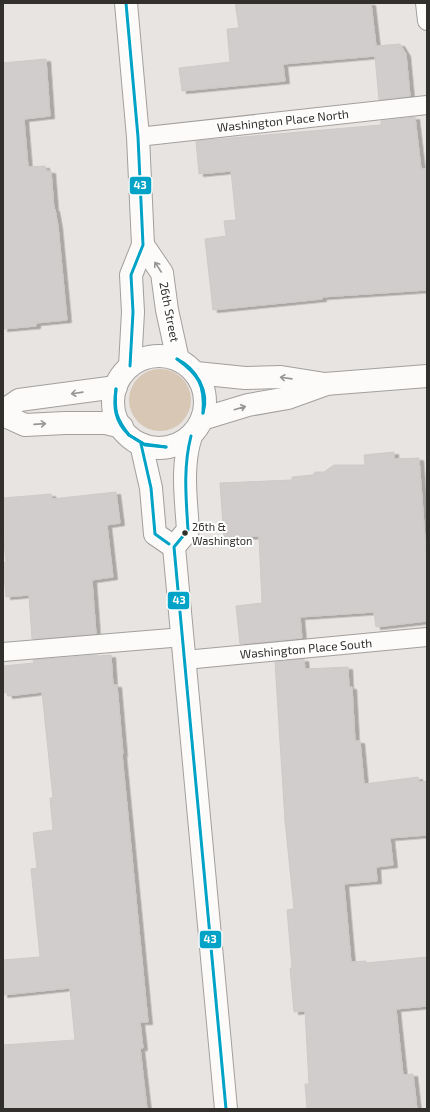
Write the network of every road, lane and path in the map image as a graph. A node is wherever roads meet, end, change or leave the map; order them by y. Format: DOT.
graph roads {
  1 [pos="126,3"];
  2 [pos="425,3"];
  3 [pos="427,21"];
  4 [pos="427,105"];
  5 [pos="138,137"];
  6 [pos="143,245"];
  7 [pos="178,360"];
  8 [pos="130,366"];
  9 [pos="196,373"];
  10 [pos="427,376"];
  11 [pos="325,384"];
  12 [pos="116,387"];
  13 [pos="3,411"];
  14 [pos="3,415"];
  15 [pos="122,427"];
  16 [pos="197,427"];
  17 [pos="142,444"];
  18 [pos="174,547"];
  19 [pos="183,637"];
  20 [pos="427,637"];
  21 [pos="3,652"];
  22 [pos="185,660"];
  23 [pos="226,1109"];
  1 -- 5 [label="street"];
  2 -- 3 [label="lane"];
  4 -- 5 [label="lane, Washington Place North"];
  5 -- 6 [label="street"];
  7 -- 6 [label="street, 26th Street, one-way"];
  6 -- 8 [label="street"];
  7 -- 8 [label="street"];
  7 -- 9 [label="street"];
  8 -- 12 [label="street"];
  11 -- 9 [label="street, one-way"];
  9 -- 16 [label="street"];
  10 -- 11 [label="street"];
  16 -- 11 [label="street, one-way"];
  12 -- 13 [label="street, one-way"];
  12 -- 15 [label="street"];
  14 -- 15 [label="street, one-way"];
  15 -- 17 [label="street"];
  16 -- 17 [label="street"];
  16 -- 18 [label="street"];
  17 -- 18 [label="street"];
  18 -- 19 [label="street"];
  19 -- 21 [label="lane"];
  19 -- 22 [label="street"];
  20 -- 22 [label="lane, Washington Place South"];
  22 -- 23 [label="street"];
}
